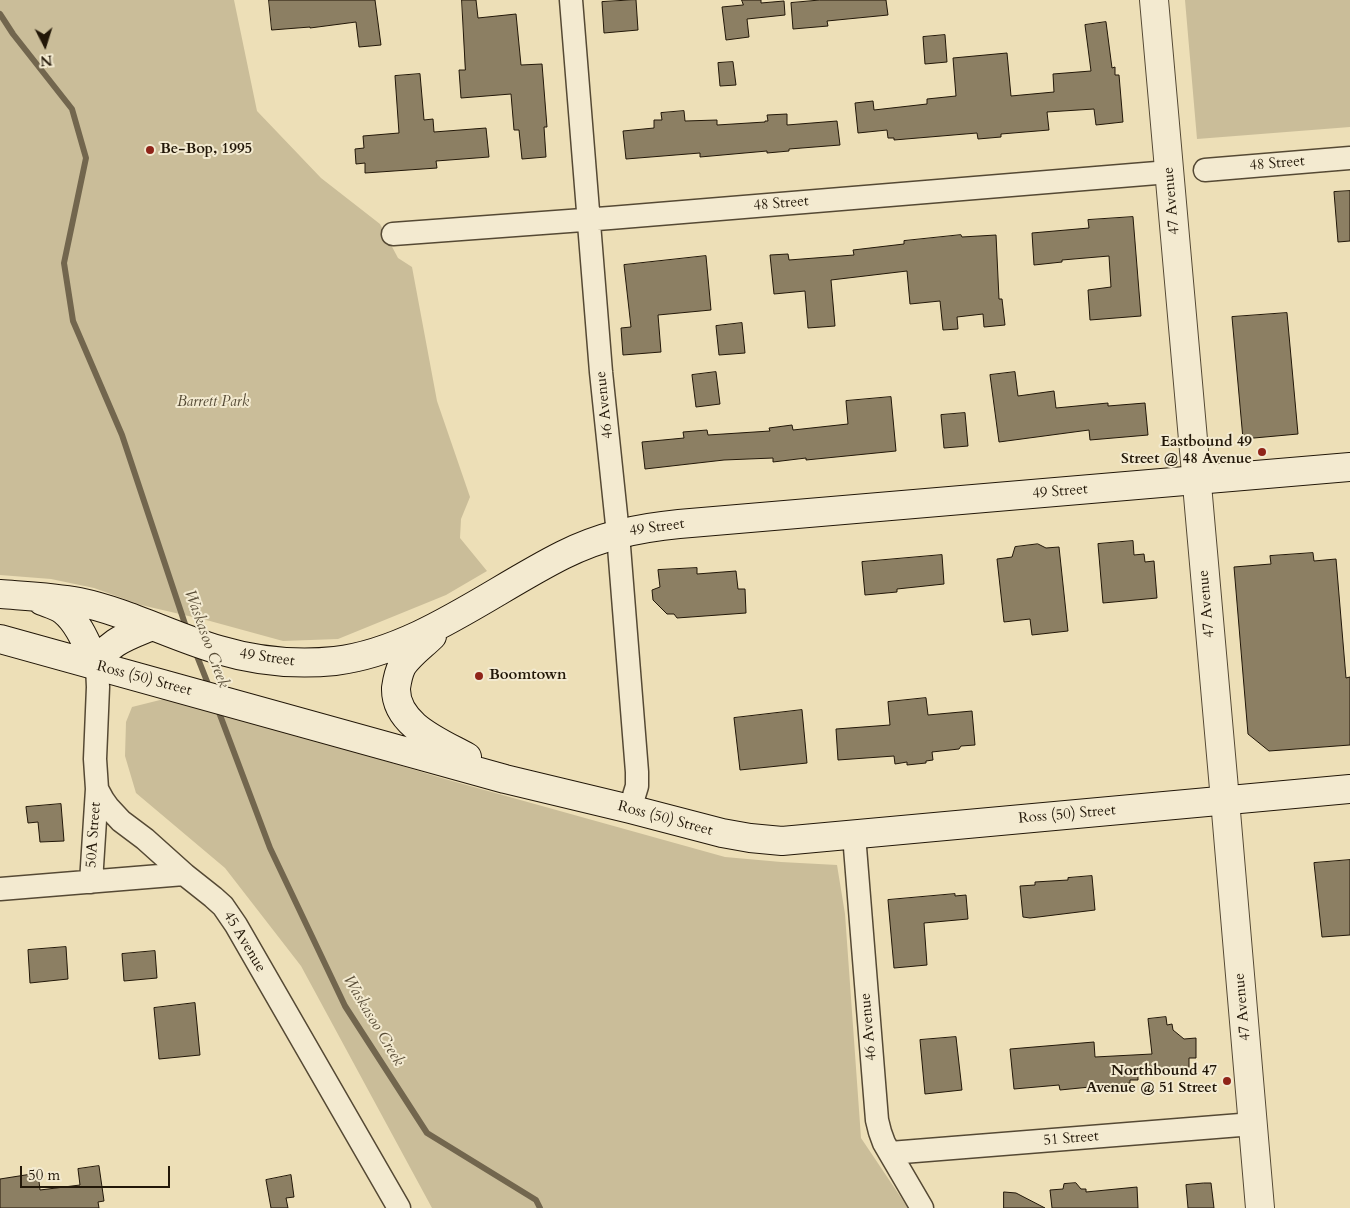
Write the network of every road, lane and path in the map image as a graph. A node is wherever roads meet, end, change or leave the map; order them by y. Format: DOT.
graph roads {
  1 [pos="571,0"];
  2 [pos="1154,0"];
  3 [pos="1350,158"];
  4 [pos="1205,170"];
  5 [pos="1169,172"];
  6 [pos="589,219"];
  7 [pos="393,234"];
  8 [pos="1350,468"];
  9 [pos="1197,480"];
  10 [pos="618,534"];
  11 [pos="12,595"];
  12 [pos="452,618"];
  13 [pos="152,626"];
  14 [pos="0,639"];
  15 [pos="97,666"];
  16 [pos="505,778"];
  17 [pos="97,789"];
  18 [pos="1350,789"];
  19 [pos="1225,800"];
  20 [pos="630,809"];
  21 [pos="854,835"];
  22 [pos="184,874"];
  23 [pos="91,882"];
  24 [pos="0,889"];
  25 [pos="1253,1124"];
  26 [pos="890,1153"];
  27 [pos="399,1208"];
  28 [pos="922,1208"];
  29 [pos="1260,1208"];
  1 -- 6 [label="street, 46 Avenue"];
  2 -- 5 [label="main road, 47 Avenue"];
  3 -- 4 [label="street, 48 Street"];
  5 -- 6 [label="street, 48 Street"];
  5 -- 9 [label="main road, 47 Avenue"];
  6 -- 7 [label="street, 48 Street"];
  6 -- 10 [label="street, 46 Avenue"];
  8 -- 9 [label="main road, 49 Street"];
  9 -- 10 [label="main road, 49 Street"];
  9 -- 19 [label="main road, 47 Avenue"];
  10 -- 12 [label="main road, 49 Street"];
  10 -- 20 [label="street, 46 Avenue"];
  11 -- 13 [label="main road, 49 Street"];
  11 -- 15 [label="main road"];
  12 -- 13 [label="main road, 49 Street"];
  12 -- 16 [label="main road"];
  13 -- 15 [label="main road"];
  14 -- 15 [label="main road, Ross (50) Street"];
  15 -- 16 [label="main road, Ross (50) Street"];
  15 -- 17 [label="street"];
  16 -- 20 [label="main road, Ross (50) Street"];
  17 -- 22 [label="street, 45 Avenue"];
  17 -- 23 [label="street, 50A Street"];
  18 -- 19 [label="main road, Ross (50) Street"];
  19 -- 21 [label="main road, Ross (50) Street"];
  19 -- 25 [label="main road, 47 Avenue"];
  20 -- 21 [label="main road, Ross (50) Street"];
  21 -- 26 [label="street, 46 Avenue"];
  22 -- 23 [label="street, 50A Street"];
  22 -- 27 [label="street, 45 Avenue"];
  23 -- 24 [label="street, 50A Street"];
  25 -- 26 [label="street, 51 Street"];
  25 -- 29 [label="main road, 47 Avenue"];
  26 -- 28 [label="street, 46 Avenue"];
}
